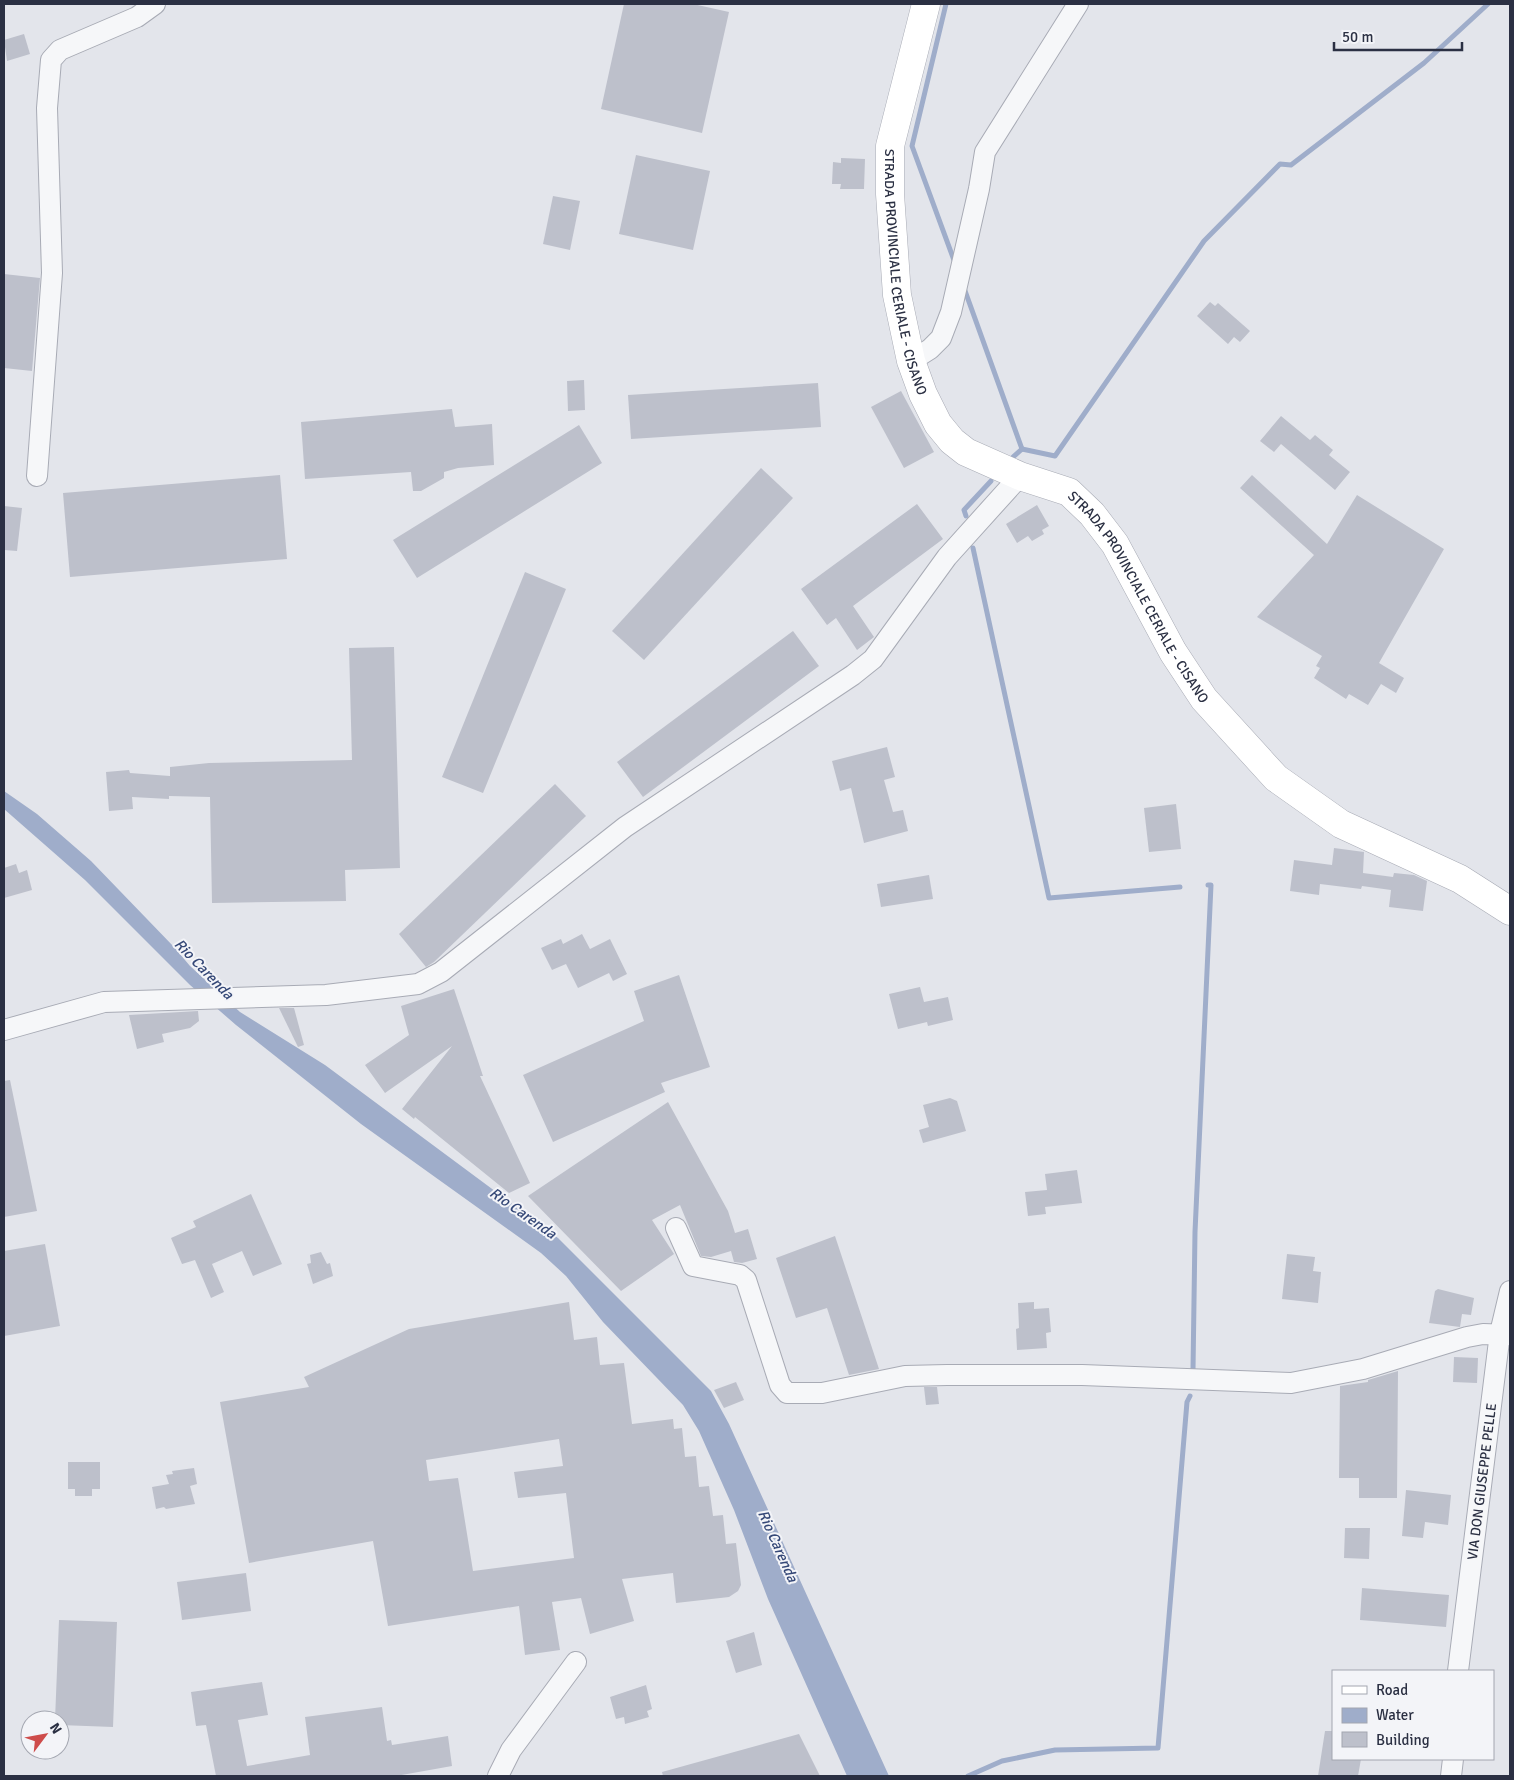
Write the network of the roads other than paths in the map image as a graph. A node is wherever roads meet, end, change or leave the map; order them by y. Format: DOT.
graph roads {
  1 [pos="154,4"];
  2 [pos="926,4"];
  3 [pos="1078,4"];
  4 [pos="911,361"];
  5 [pos="37,476"];
  6 [pos="1020,476"];
  7 [pos="1510,911"];
  8 [pos="4,1030"];
  9 [pos="676,1228"];
  10 [pos="1510,1291"];
  11 [pos="1505,1334"];
  12 [pos="576,1662"];
  13 [pos="1458,1670"];
  14 [pos="1452,1760"];
  15 [pos="498,1776"];
  16 [pos="1451,1776"];
  1 -- 5 [label="street"];
  2 -- 4 [label="main road, STRADA PROVINCIALE CERIALE - CISANO"];
  3 -- 4 [label="street"];
  4 -- 6 [label="main road, STRADA PROVINCIALE CERIALE - CISANO"];
  6 -- 7 [label="main road, STRADA PROVINCIALE CERIALE - CISANO"];
  6 -- 8 [label="street"];
  9 -- 11 [label="street"];
  10 -- 11 [label="street, VIA DON GIUSEPPE PELLE"];
  11 -- 13 [label="street, VIA DON GIUSEPPE PELLE"];
  12 -- 15 [label="street"];
  14 -- 16 [label="street"];
}
